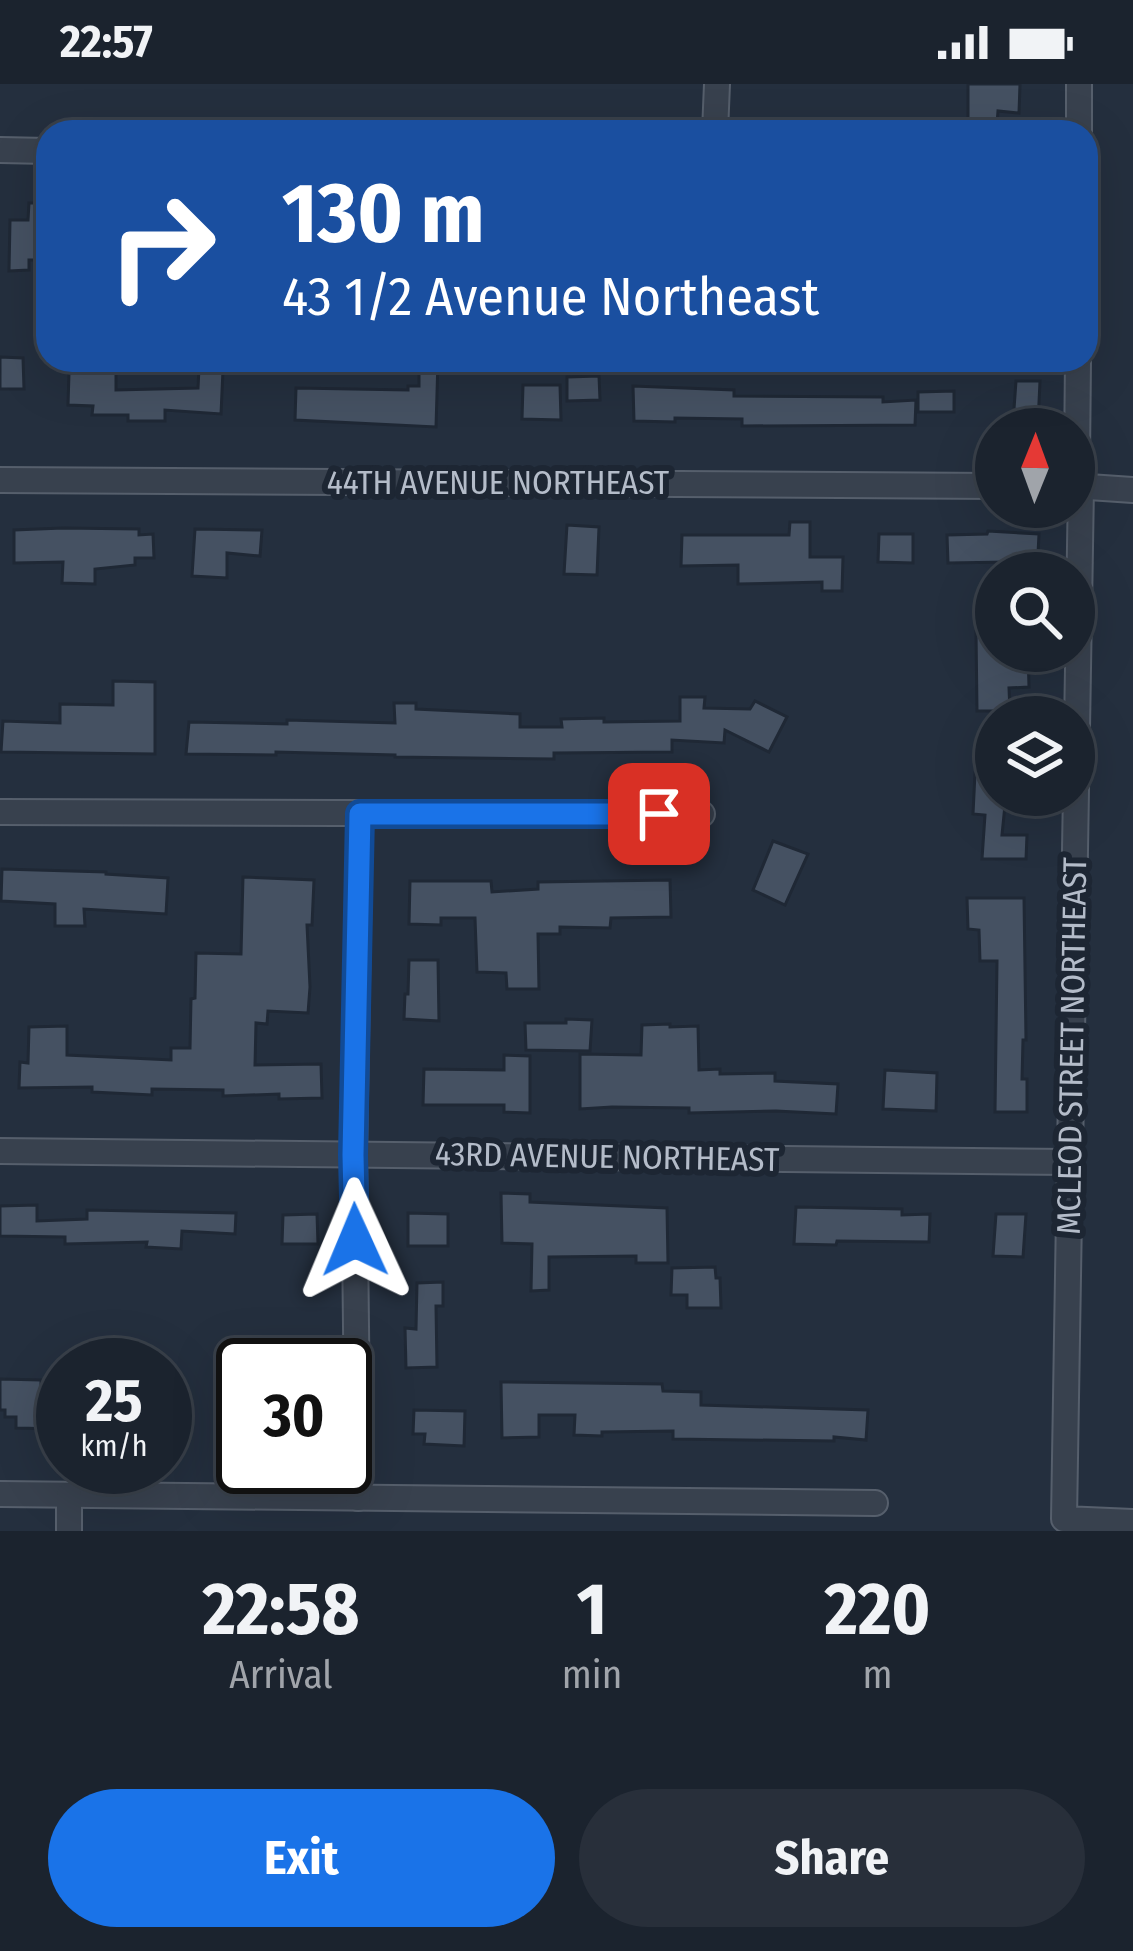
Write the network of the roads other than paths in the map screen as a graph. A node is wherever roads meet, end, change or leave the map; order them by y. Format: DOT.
graph roads {
  1 [pos="717,84"];
  2 [pos="1079,84"];
  3 [pos="716,120"];
  4 [pos="1079,120"];
  5 [pos="0,150"];
  6 [pos="36,151"];
  7 [pos="1078,372"];
  8 [pos="1078,408"];
  9 [pos="0,479"];
  10 [pos="975,486"];
  11 [pos="1095,487"];
  12 [pos="1133,490"];
  13 [pos="1077,528"];
  14 [pos="0,812"];
  15 [pos="360,814"];
  16 [pos="702,814"];
  17 [pos="0,1151"];
  18 [pos="353,1155"];
  19 [pos="1069,1162"];
  20 [pos="0,1494"];
  21 [pos="69,1495"];
  22 [pos="358,1498"];
  23 [pos="874,1503"];
  24 [pos="1133,1522"];
  25 [pos="69,1531"];
  1 -- 3 [label="street"];
  2 -- 4 [label="street"];
  5 -- 6 [label="street"];
  7 -- 8 [label="street, MCLEOD STREET NORTHEAST"];
  9 -- 10 [label="street, 44TH AVENUE NORTHEAST"];
  11 -- 12 [label="street"];
  13 -- 19 [label="street, MCLEOD STREET NORTHEAST"];
  14 -- 15 [label="street"];
  15 -- 16 [label="street"];
  15 -- 18 [label="street"];
  17 -- 18 [label="street, 43RD AVENUE NORTHEAST"];
  18 -- 19 [label="street, 43RD AVENUE NORTHEAST"];
  18 -- 22 [label="street"];
  19 -- 24 [label="street, MCLEOD STREET NORTHEAST"];
  20 -- 21 [label="street"];
  21 -- 22 [label="street"];
  21 -- 25 [label="street"];
  22 -- 23 [label="street"];
}
